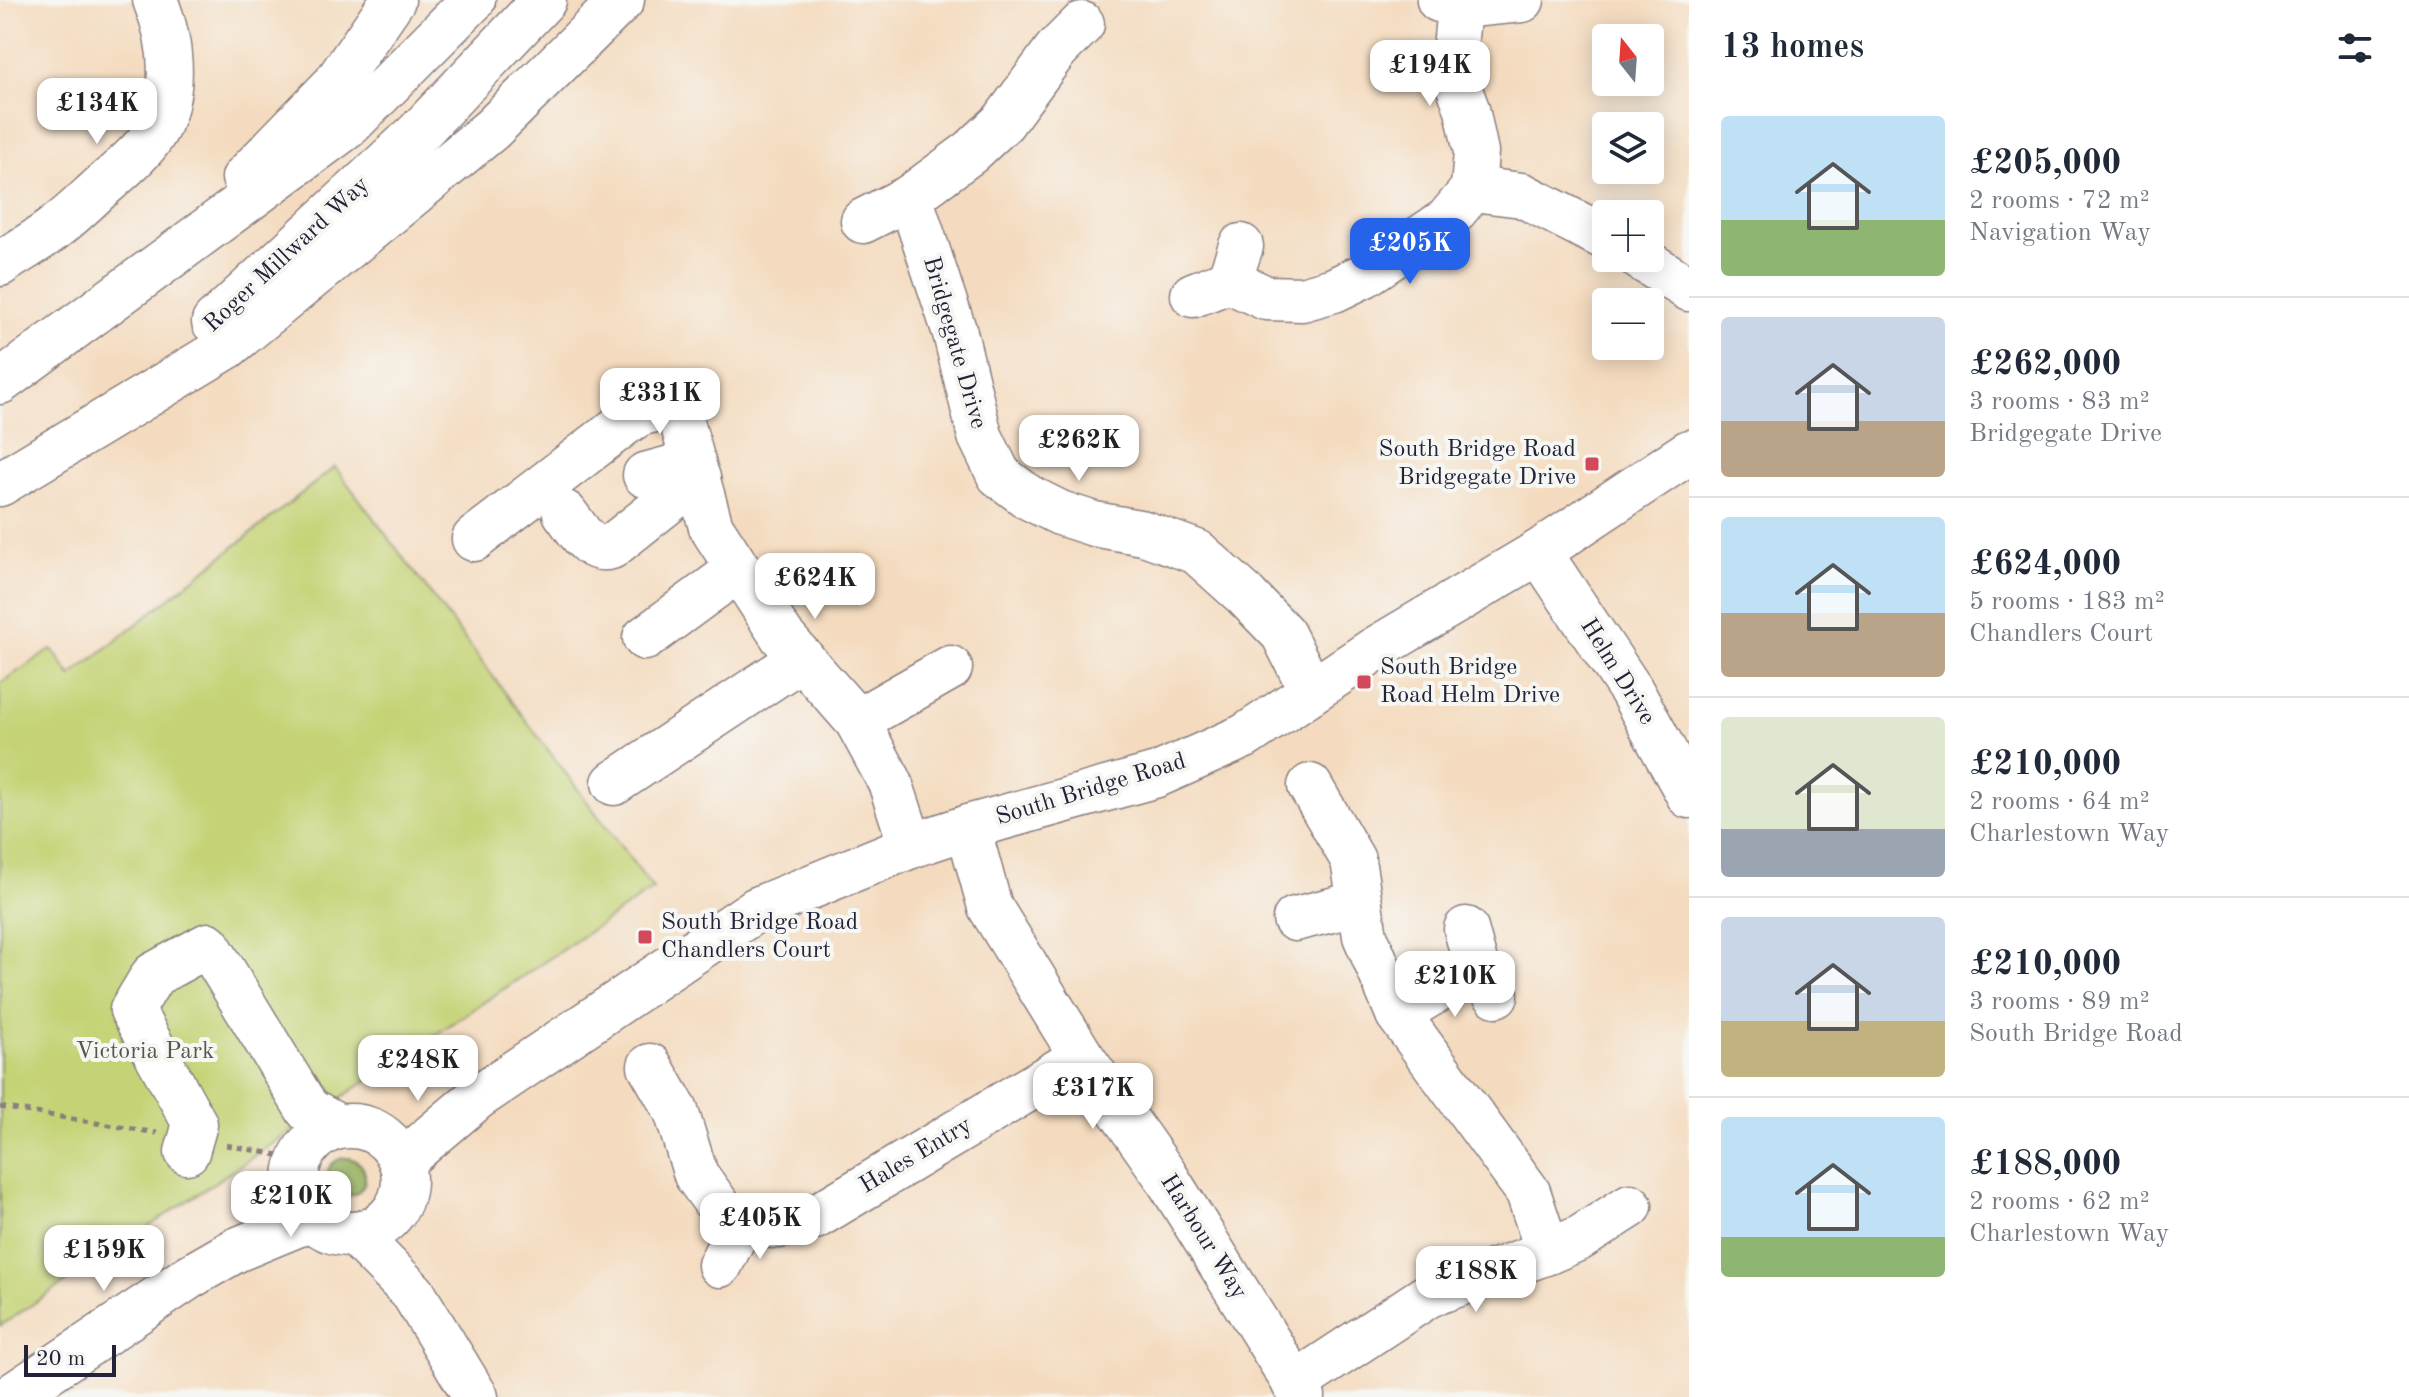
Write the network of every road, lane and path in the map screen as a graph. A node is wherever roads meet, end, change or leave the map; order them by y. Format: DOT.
graph roads {
  1 [pos="155,0"];
  2 [pos="393,0"];
  3 [pos="473,0"];
  4 [pos="544,0"];
  5 [pos="622,0"];
  6 [pos="1522,0"];
  7 [pos="1449,3"];
  8 [pos="1086,23"];
  9 [pos="1473,189"];
  10 [pos="910,197"];
  11 [pos="863,221"];
  12 [pos="1592,231"];
  13 [pos="0,264"];
  14 [pos="153,272"];
  15 [pos="1662,272"];
  16 [pos="1221,274"];
  17 [pos="1689,289"];
  18 [pos="0,382"];
  19 [pos="1689,452"];
  20 [pos="695,470"];
  21 [pos="0,475"];
  22 [pos="645,475"];
  23 [pos="0,484"];
  24 [pos="565,513"];
  25 [pos="474,539"];
  26 [pos="1539,552"];
  27 [pos="739,569"];
  28 [pos="645,638"];
  29 [pos="802,658"];
  30 [pos="950,668"];
  31 [pos="1311,690"];
  32 [pos="857,721"];
  33 [pos="614,783"];
  34 [pos="1310,786"];
  35 [pos="1689,796"];
  36 [pos="968,827"];
  37 [pos="911,846"];
  38 [pos="1360,903"];
  39 [pos="1295,919"];
  40 [pos="1479,963"];
  41 [pos="1398,1014"];
  42 [pos="1082,1057"];
  43 [pos="650,1066"];
  44 [pos="0,1107"];
  45 [pos="189,1145"];
  46 [pos="337,1160"];
  47 [pos="1630,1206"];
  48 [pos="740,1225"];
  49 [pos="1548,1252"];
  50 [pos="720,1265"];
  51 [pos="413,1293"];
  52 [pos="1298,1390"];
  53 [pos="10,1397"];
  54 [pos="476,1397"];
  1 -- 13 [label="main road"];
  2 -- 14 [label="main road"];
  3 -- 14 [label="main road"];
  4 -- 21 [label="main road, Roger Millward Way"];
  5 -- 23 [label="main road"];
  6 -- 7 [label="main road"];
  7 -- 9 [label="main road"];
  8 -- 10 [label="main road"];
  9 -- 12 [label="main road"];
  9 -- 16 [label="main road"];
  10 -- 11 [label="main road"];
  10 -- 31 [label="main road, Bridgegate Drive"];
  14 -- 18 [label="main road"];
  15 -- 17 [label="main road"];
  19 -- 26 [label="main road, South Bridge Road"];
  20 -- 22 [label="main road"];
  20 -- 24 [label="main road"];
  20 -- 25 [label="main road"];
  20 -- 27 [label="main road"];
  26 -- 31 [label="main road, South Bridge Road"];
  26 -- 35 [label="main road, Helm Drive"];
  27 -- 28 [label="main road"];
  27 -- 29 [label="main road"];
  29 -- 32 [label="main road"];
  29 -- 33 [label="main road"];
  30 -- 32 [label="main road"];
  31 -- 36 [label="main road, South Bridge Road"];
  32 -- 37 [label="main road"];
  34 -- 38 [label="main road"];
  36 -- 37 [label="main road, South Bridge Road"];
  36 -- 42 [label="main road, Harbour Way"];
  37 -- 46 [label="main road, South Bridge Road"];
  38 -- 39 [label="main road"];
  38 -- 41 [label="main road"];
  40 -- 41 [label="main road"];
  41 -- 49 [label="main road"];
  42 -- 48 [label="main road, Hales Entry"];
  42 -- 52 [label="main road, Harbour Way"];
  43 -- 48 [label="main road"];
  44 -- 45 [label="path"];
  45 -- 46 [label="path"];
  45 -- 46 [label="main road"];
  46 -- 51 [label="main road"];
  46 -- 51 [label="main road"];
  46 -- 53 [label="main road, South Bridge Road"];
  47 -- 49 [label="main road"];
  48 -- 50 [label="main road"];
  49 -- 52 [label="main road"];
  51 -- 54 [label="main road"];
}
